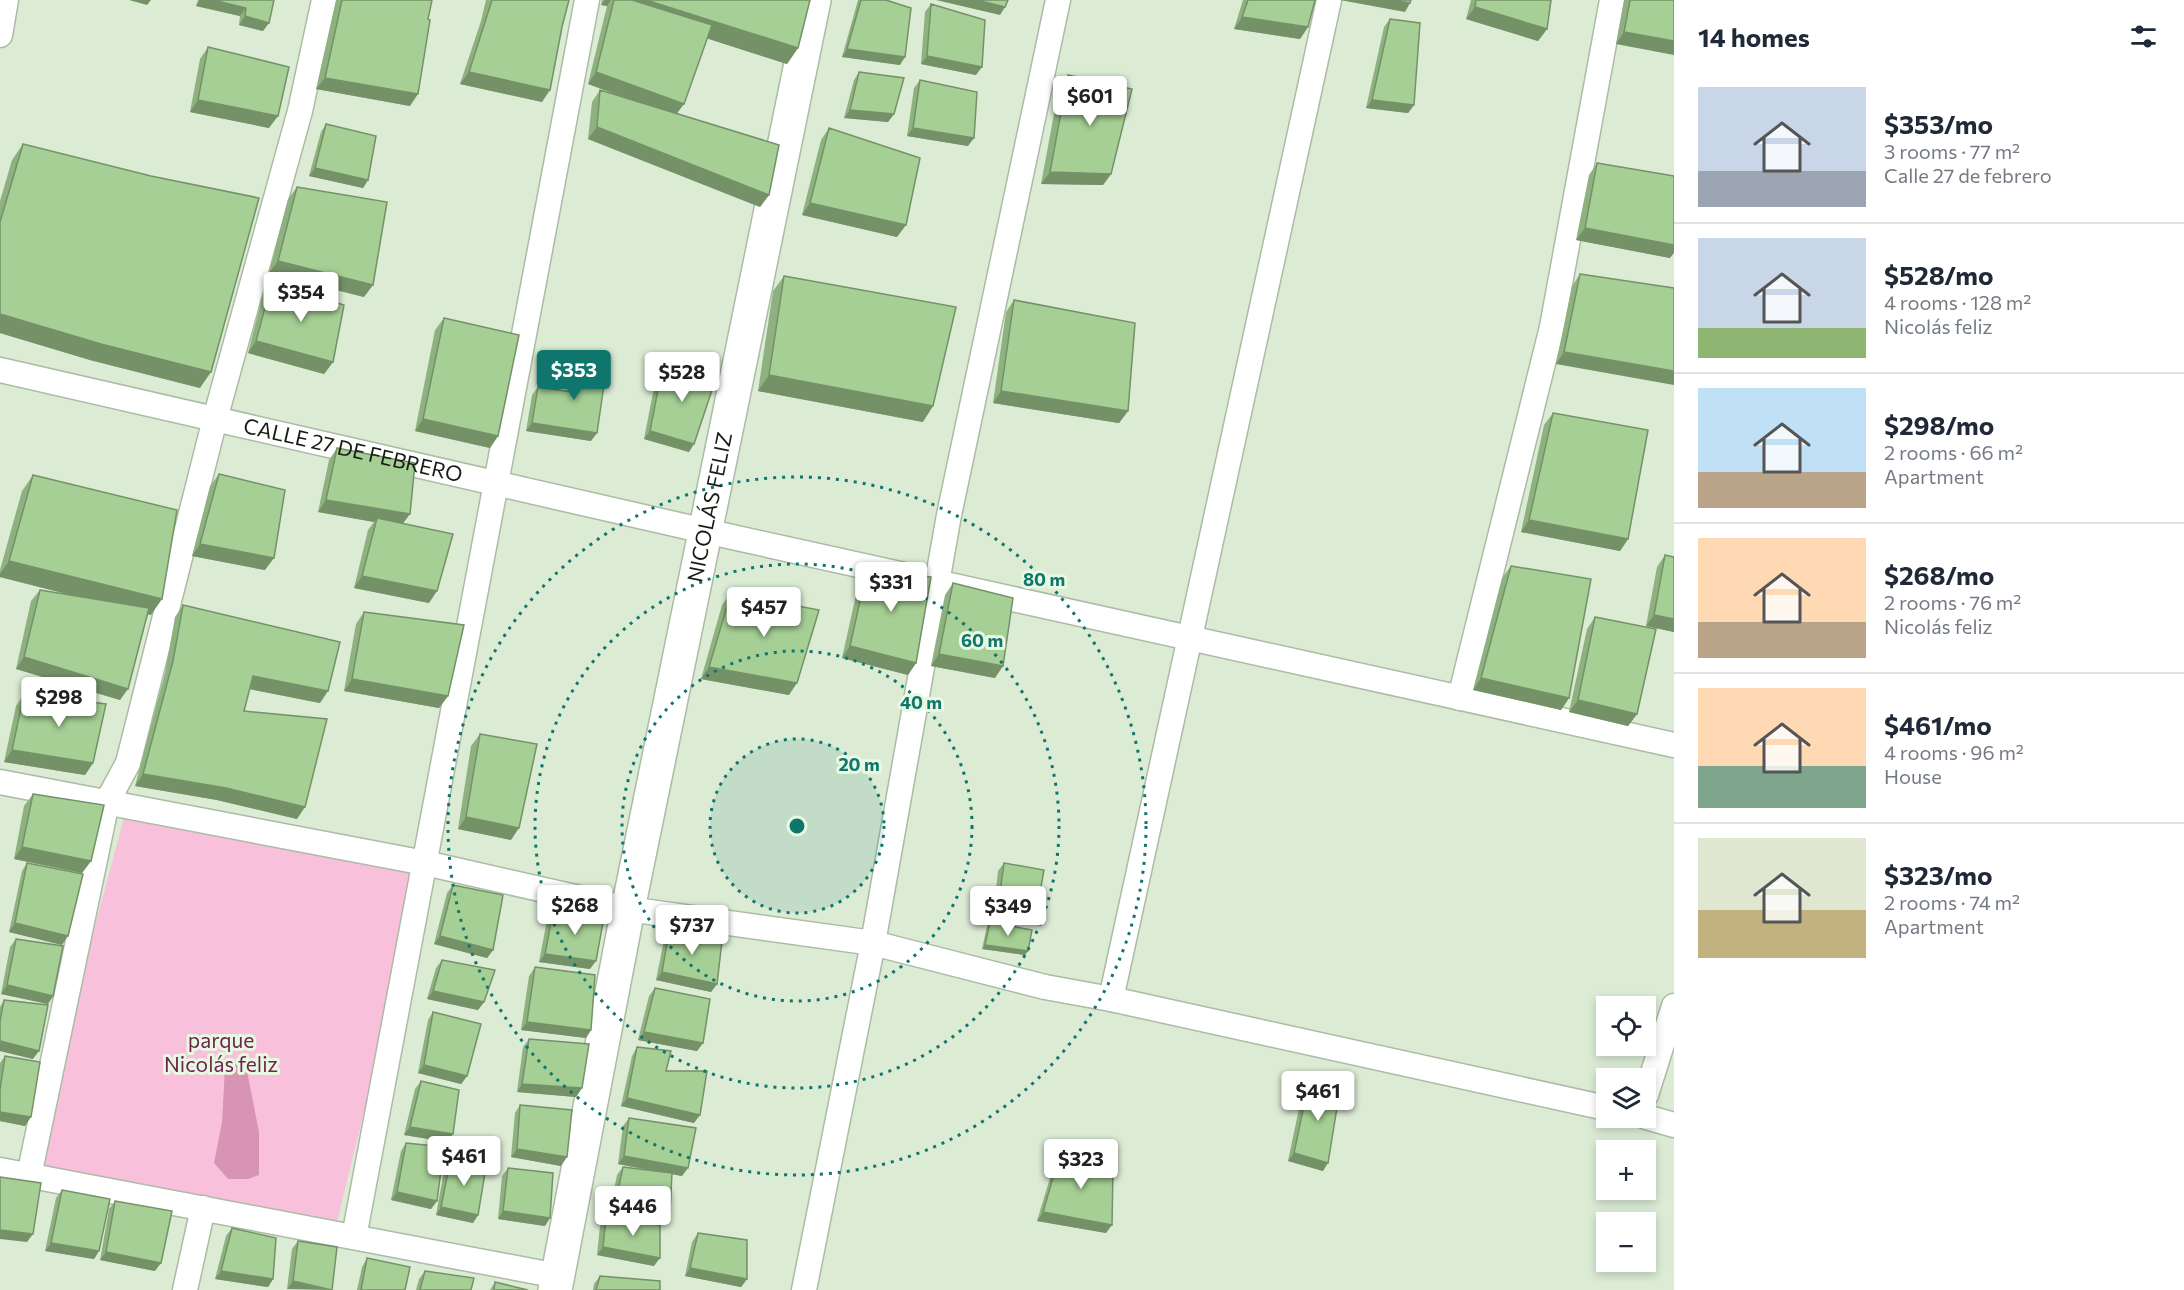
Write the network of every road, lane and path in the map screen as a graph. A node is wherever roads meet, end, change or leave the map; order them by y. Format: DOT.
graph roads {
  1 [pos="6,0"];
  2 [pos="324,0"];
  3 [pos="587,0"];
  4 [pos="814,0"];
  5 [pos="1058,0"];
  6 [pos="1329,0"];
  7 [pos="1612,0"];
  8 [pos="0,35"];
  9 [pos="0,370"];
  10 [pos="215,419"];
  11 [pos="497,484"];
  12 [pos="705,531"];
  13 [pos="937,582"];
  14 [pos="1191,638"];
  15 [pos="1460,698"];
  16 [pos="1674,745"];
  17 [pos="0,782"];
  18 [pos="107,802"];
  19 [pos="425,863"];
  20 [pos="628,909"];
  21 [pos="873,943"];
  22 [pos="1111,999"];
  23 [pos="1674,1006"];
  24 [pos="1654,1068"];
  25 [pos="1596,1106"];
  26 [pos="1656,1120"];
  27 [pos="1674,1125"];
  28 [pos="0,1170"];
  29 [pos="29,1176"];
  30 [pos="203,1209"];
  31 [pos="354,1237"];
  32 [pos="556,1283"];
  33 [pos="186,1290"];
  34 [pos="804,1290"];
  1 -- 8 [label="street"];
  2 -- 10 [label="street"];
  3 -- 11 [label="street"];
  4 -- 12 [label="main road, NICOLÁS FELIZ"];
  5 -- 13 [label="street"];
  6 -- 14 [label="street"];
  7 -- 15 [label="street"];
  9 -- 10 [label="street, CALLE 27 DE FEBRERO"];
  10 -- 11 [label="street, CALLE 27 DE FEBRERO"];
  10 -- 18 [label="street"];
  11 -- 12 [label="street, CALLE 27 DE FEBRERO"];
  11 -- 19 [label="street"];
  12 -- 13 [label="street, CALLE 27 DE FEBRERO"];
  12 -- 20 [label="main road, NICOLÁS FELIZ"];
  13 -- 14 [label="street, CALLE 27 DE FEBRERO"];
  13 -- 21 [label="street"];
  14 -- 15 [label="street, CALLE 27 DE FEBRERO"];
  14 -- 22 [label="street"];
  15 -- 16 [label="street, CALLE 27 DE FEBRERO"];
  17 -- 18 [label="street"];
  18 -- 19 [label="street"];
  18 -- 29 [label="street"];
  19 -- 20 [label="street"];
  19 -- 31 [label="street"];
  20 -- 21 [label="street"];
  20 -- 32 [label="main road, NICOLÁS FELIZ"];
  21 -- 22 [label="street"];
  21 -- 34 [label="street"];
  22 -- 25 [label="street"];
  23 -- 24 [label="street"];
  26 -- 27 [label="street"];
  28 -- 29 [label="street"];
  29 -- 30 [label="street"];
  30 -- 31 [label="street"];
  30 -- 33 [label="street"];
  31 -- 32 [label="street"];
}
